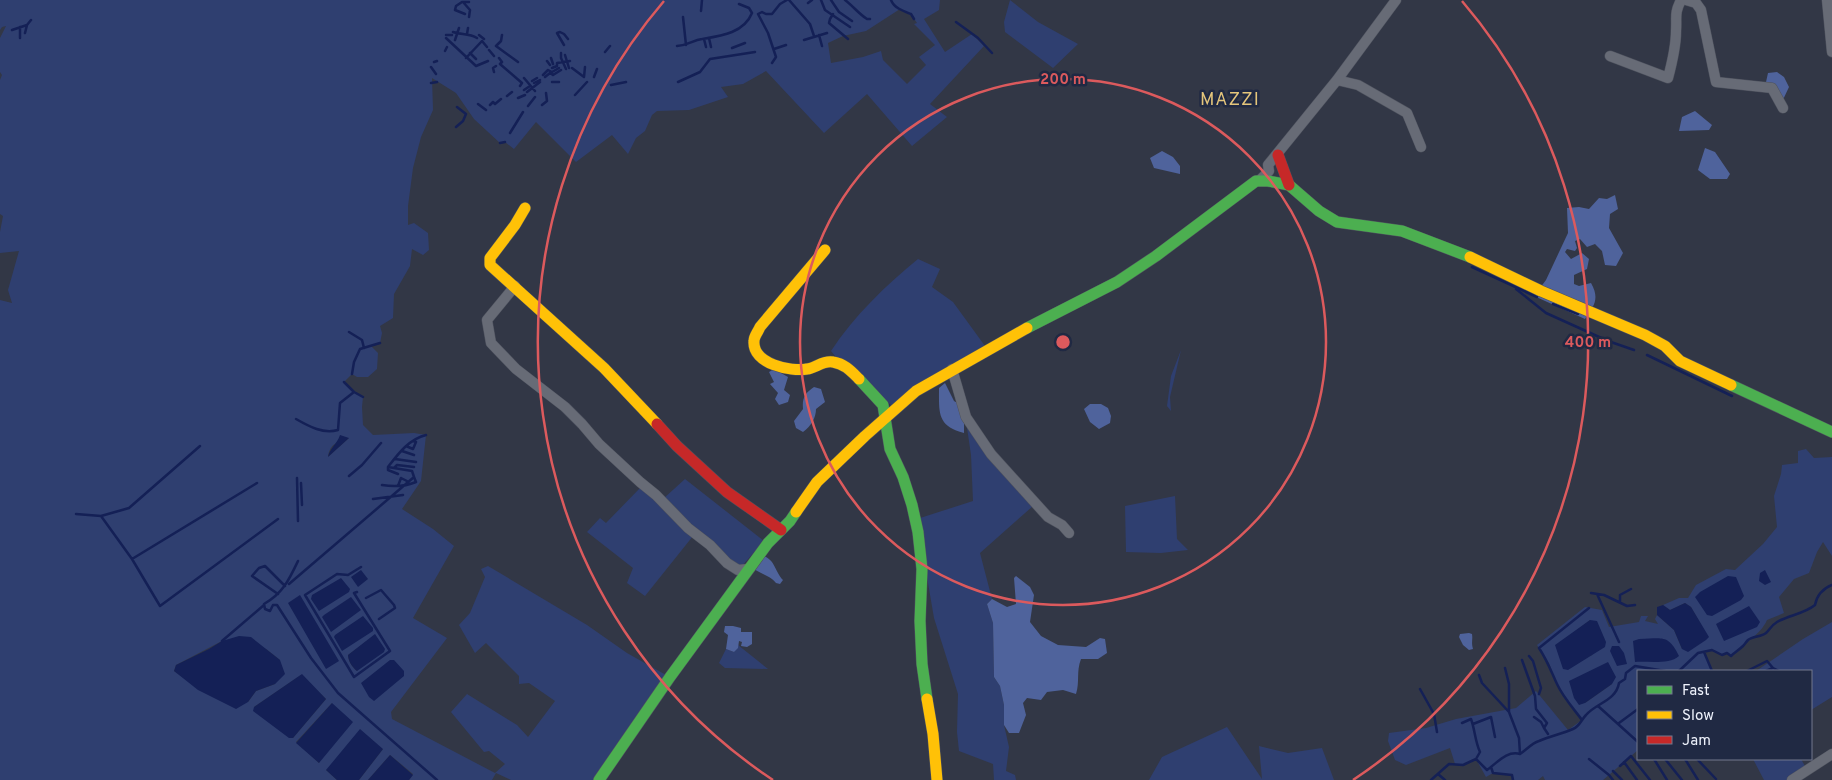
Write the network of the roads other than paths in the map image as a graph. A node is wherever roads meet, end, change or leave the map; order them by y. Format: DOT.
graph roads {
  1 [pos="1396,0"];
  2 [pos="1681,0"];
  3 [pos="1686,0"];
  4 [pos="1827,0"];
  5 [pos="1832,52"];
  6 [pos="1610,56"];
  7 [pos="1337,80"];
  8 [pos="1783,108"];
  9 [pos="1421,147"];
  10 [pos="1278,155"];
  11 [pos="1260,180"];
  12 [pos="1289,185"];
  13 [pos="525,208"];
  14 [pos="825,250"];
  15 [pos="515,286"];
  16 [pos="952,369"];
  17 [pos="886,416"];
  18 [pos="1832,432"];
  19 [pos="781,530"];
  20 [pos="1069,533"];
  21 [pos="748,570"];
  22 [pos="1832,754"];
  23 [pos="599,780"];
  24 [pos="936,780"];
  25 [pos="1792,780"];
  1 -- 7 [label="street"];
  2 -- 6 [label="street"];
  3 -- 8 [label="street"];
  4 -- 5 [label="street"];
  7 -- 9 [label="street"];
  7 -- 10 [label="street"];
  10 -- 11 [label="street"];
  10 -- 12 [label="street"];
  11 -- 12 [label="street"];
  11 -- 16 [label="street"];
  12 -- 18 [label="street"];
  13 -- 15 [label="street"];
  14 -- 17 [label="street"];
  15 -- 19 [label="street"];
  15 -- 21 [label="street"];
  16 -- 17 [label="street"];
  16 -- 20 [label="street"];
  17 -- 19 [label="street"];
  17 -- 24 [label="street"];
  19 -- 21 [label="street"];
  21 -- 23 [label="street"];
  22 -- 25 [label="street"];
}
